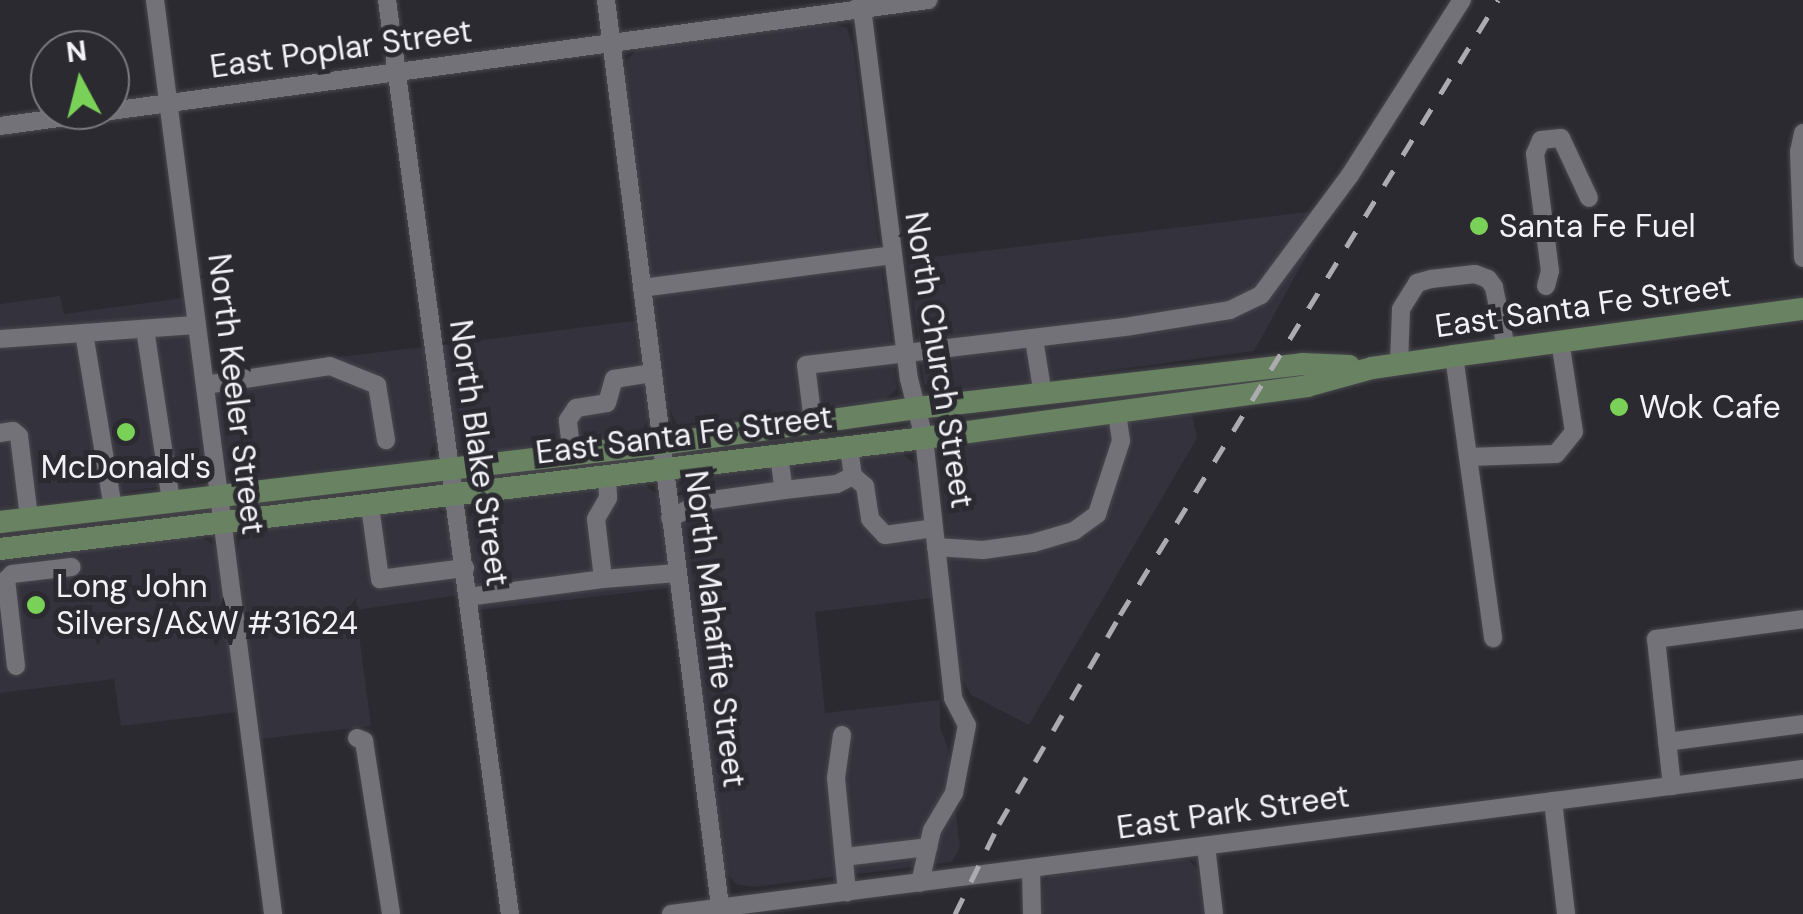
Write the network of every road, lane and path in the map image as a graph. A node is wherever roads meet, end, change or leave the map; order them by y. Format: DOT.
graph roads {
  1 [pos="155,0"];
  2 [pos="388,0"];
  3 [pos="606,0"];
  4 [pos="928,0"];
  5 [pos="1462,0"];
  6 [pos="861,4"];
  7 [pos="611,42"];
  8 [pos="396,70"];
  9 [pos="168,104"];
  10 [pos="0,126"];
  11 [pos="1803,133"];
  12 [pos="1589,198"];
  13 [pos="893,255"];
  14 [pos="1803,258"];
  15 [pos="1546,286"];
  16 [pos="642,288"];
  17 [pos="1803,309"];
  18 [pos="197,325"];
  19 [pos="145,328"];
  20 [pos="84,333"];
  21 [pos="0,338"];
  22 [pos="1034,339"];
  23 [pos="1560,340"];
  24 [pos="1506,348"];
  25 [pos="906,353"];
  26 [pos="1454,356"];
  27 [pos="1399,364"];
  28 [pos="1372,368"];
  29 [pos="652,373"];
  30 [pos="204,385"];
  31 [pos="1043,395"];
  32 [pos="917,408"];
  33 [pos="1118,412"];
  34 [pos="814,422"];
  35 [pos="0,433"];
  36 [pos="924,438"];
  37 [pos="386,440"];
  38 [pos="661,444"];
  39 [pos="849,448"];
  40 [pos="572,455"];
  41 [pos="778,456"];
  42 [pos="1468,457"];
  43 [pos="716,463"];
  44 [pos="452,470"];
  45 [pos="664,470"];
  46 [pos="853,476"];
  47 [pos="607,477"];
  48 [pos="784,490"];
  49 [pos="219,495"];
  50 [pos="455,495"];
  51 [pos="722,498"];
  52 [pos="171,501"];
  53 [pos="370,506"];
  54 [pos="113,508"];
  55 [pos="29,518"];
  56 [pos="670,518"];
  57 [pos="0,522"];
  58 [pos="222,524"];
  59 [pos="935,538"];
  60 [pos="0,549"];
  61 [pos="72,567"];
  62 [pos="464,568"];
  63 [pos="678,573"];
  64 [pos="603,580"];
  65 [pos="468,597"];
  66 [pos="1803,619"];
  67 [pos="1493,638"];
  68 [pos="16,666"];
  69 [pos="1803,724"];
  70 [pos="842,735"];
  71 [pos="357,738"];
  72 [pos="1667,742"];
  73 [pos="1803,769"];
  74 [pos="1672,786"];
  75 [pos="1553,801"];
  76 [pos="1206,846"];
  77 [pos="928,847"];
  78 [pos="879,852"];
  79 [pos="844,857"];
  80 [pos="1031,870"];
  81 [pos="920,883"];
  82 [pos="882,888"];
  83 [pos="847,892"];
  84 [pos="720,911"];
  85 [pos="273,914"];
  86 [pos="391,914"];
  87 [pos="510,914"];
  88 [pos="672,914"];
  89 [pos="1032,914"];
  90 [pos="1214,914"];
  91 [pos="1566,914"];
  1 -- 9 [label="street, North Keeler Street"];
  2 -- 8 [label="street, North Blake Street"];
  3 -- 7 [label="street, North Mahaffie Street"];
  4 -- 6 [label="street, East Poplar Street"];
  5 -- 22 [label="street"];
  6 -- 7 [label="street, East Poplar Street"];
  6 -- 13 [label="street, North Church Street"];
  7 -- 8 [label="street, East Poplar Street"];
  7 -- 16 [label="street, North Mahaffie Street"];
  8 -- 9 [label="street, East Poplar Street"];
  8 -- 44 [label="street, North Blake Street"];
  9 -- 10 [label="street, East Poplar Street"];
  9 -- 18 [label="street, North Keeler Street"];
  11 -- 14 [label="street"];
  12 -- 15 [label="street"];
  13 -- 16 [label="street"];
  13 -- 25 [label="street, North Church Street"];
  16 -- 29 [label="street, North Mahaffie Street"];
  17 -- 23 [label="main road, East Santa Fe Street"];
  18 -- 19 [label="street"];
  18 -- 30 [label="street, North Keeler Street"];
  19 -- 20 [label="street"];
  19 -- 52 [label="street"];
  20 -- 21 [label="street"];
  20 -- 54 [label="street"];
  22 -- 25 [label="street"];
  22 -- 31 [label="street"];
  23 -- 24 [label="main road, East Santa Fe Street"];
  23 -- 42 [label="street"];
  24 -- 26 [label="main road, East Santa Fe Street"];
  24 -- 27 [label="street"];
  25 -- 32 [label="street, North Church Street"];
  25 -- 34 [label="street"];
  26 -- 27 [label="main road, East Santa Fe Street"];
  26 -- 42 [label="street"];
  27 -- 28 [label="main road, East Santa Fe Street"];
  28 -- 31 [label="main road, East Santa Fe Street"];
  28 -- 33 [label="main road, East Santa Fe Street"];
  29 -- 38 [label="street, North Mahaffie Street"];
  29 -- 40 [label="street"];
  30 -- 37 [label="street"];
  30 -- 49 [label="street, North Keeler Street"];
  31 -- 32 [label="main road, East Santa Fe Street"];
  32 -- 34 [label="main road, East Santa Fe Street"];
  32 -- 36 [label="street, North Church Street"];
  33 -- 36 [label="main road, East Santa Fe Street"];
  33 -- 59 [label="street"];
  34 -- 38 [label="main road, East Santa Fe Street"];
  35 -- 55 [label="street"];
  36 -- 39 [label="main road, East Santa Fe Street"];
  36 -- 59 [label="street, North Church Street"];
  38 -- 40 [label="main road, East Santa Fe Street"];
  38 -- 45 [label="street, North Mahaffie Street"];
  39 -- 41 [label="main road, East Santa Fe Street"];
  39 -- 46 [label="street"];
  40 -- 44 [label="main road, East Santa Fe Street"];
  41 -- 43 [label="main road, East Santa Fe Street"];
  41 -- 48 [label="street"];
  42 -- 67 [label="street"];
  43 -- 45 [label="main road, East Santa Fe Street"];
  43 -- 51 [label="street"];
  44 -- 49 [label="main road, East Santa Fe Street"];
  44 -- 50 [label="street, North Blake Street"];
  45 -- 47 [label="main road, East Santa Fe Street"];
  45 -- 56 [label="street, North Mahaffie Street"];
  46 -- 48 [label="street"];
  46 -- 59 [label="street"];
  47 -- 50 [label="main road, East Santa Fe Street"];
  47 -- 64 [label="street"];
  48 -- 51 [label="street"];
  49 -- 52 [label="main road, East Santa Fe Street"];
  49 -- 58 [label="street, North Keeler Street"];
  50 -- 53 [label="main road, East Santa Fe Street"];
  50 -- 62 [label="street, North Blake Street"];
  51 -- 56 [label="street"];
  52 -- 54 [label="main road, East Santa Fe Street"];
  53 -- 58 [label="main road, East Santa Fe Street"];
  53 -- 62 [label="street"];
  54 -- 55 [label="main road, East Santa Fe Street"];
  55 -- 57 [label="main road, East Santa Fe Street"];
  56 -- 63 [label="street, North Mahaffie Street"];
  58 -- 60 [label="main road, East Santa Fe Street"];
  58 -- 85 [label="street, North Keeler Street"];
  59 -- 77 [label="street, North Church Street"];
  61 -- 68 [label="street"];
  62 -- 65 [label="street, North Blake Street"];
  63 -- 64 [label="street"];
  63 -- 84 [label="street, North Mahaffie Street"];
  64 -- 65 [label="street"];
  65 -- 87 [label="street, North Blake Street"];
  66 -- 72 [label="street"];
  69 -- 72 [label="street"];
  70 -- 79 [label="street"];
  71 -- 86 [label="street"];
  72 -- 74 [label="street"];
  73 -- 74 [label="street, East Park Street"];
  74 -- 75 [label="street, East Park Street"];
  75 -- 76 [label="street, East Park Street"];
  75 -- 91 [label="street"];
  76 -- 80 [label="street, East Park Street"];
  76 -- 90 [label="street"];
  77 -- 78 [label="street"];
  77 -- 81 [label="street"];
  78 -- 79 [label="street"];
  78 -- 82 [label="street"];
  79 -- 83 [label="street"];
  80 -- 81 [label="street, East Park Street"];
  80 -- 89 [label="street"];
  81 -- 82 [label="street, East Park Street"];
  82 -- 83 [label="street, East Park Street"];
  83 -- 84 [label="street, East Park Street"];
  84 -- 88 [label="street, East Park Street"];
}
